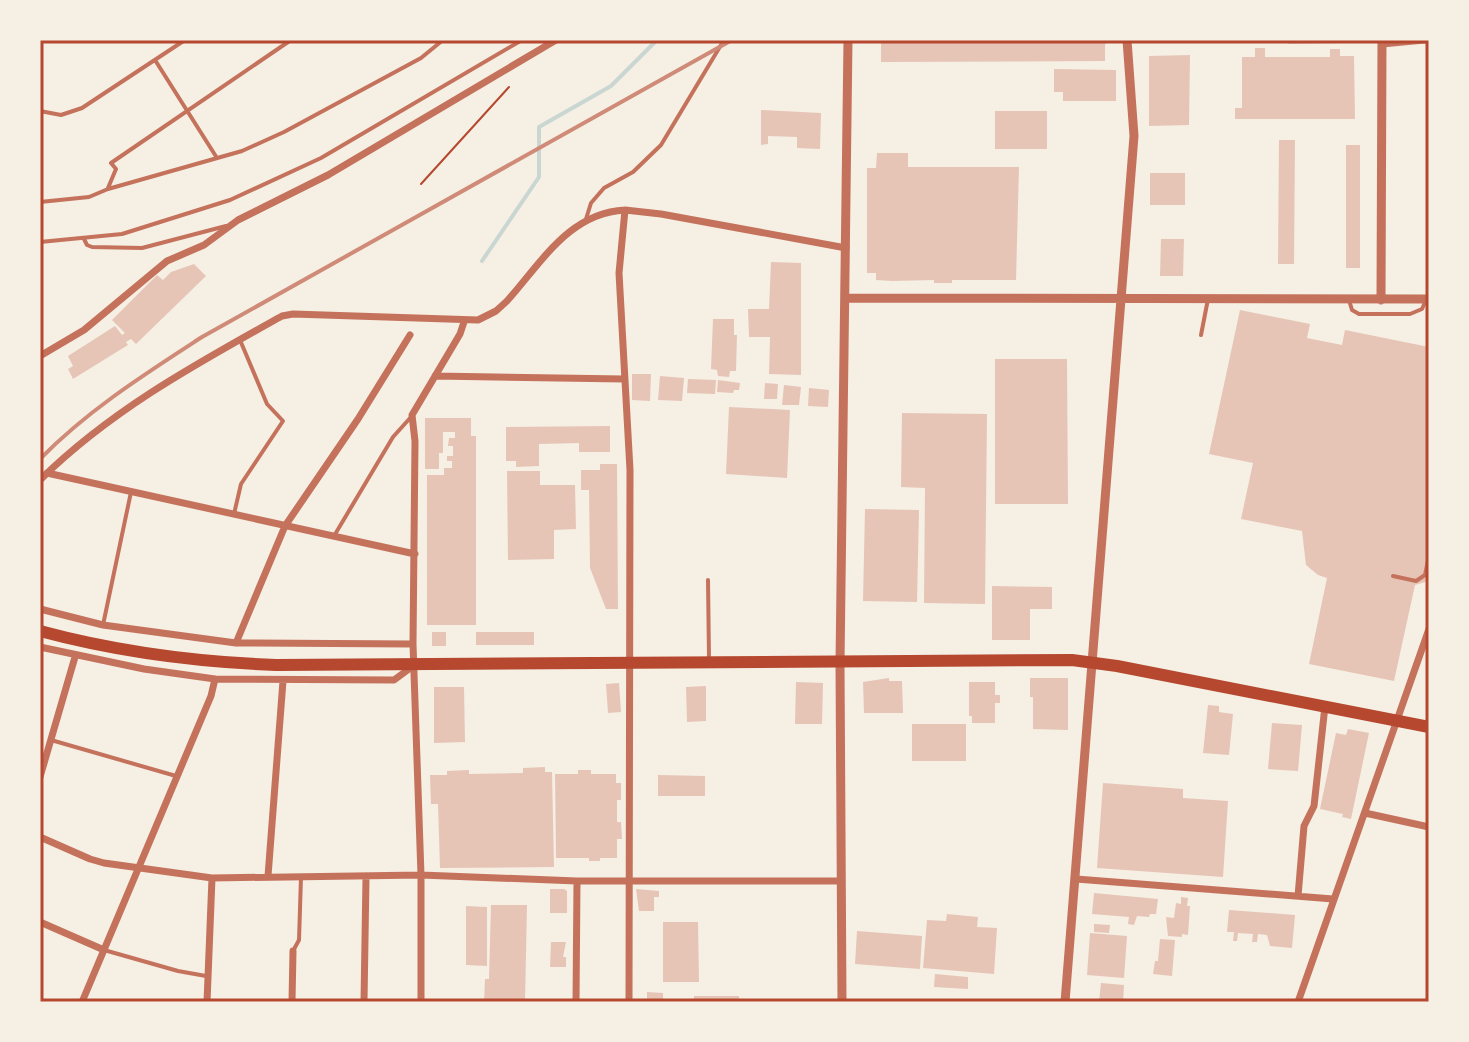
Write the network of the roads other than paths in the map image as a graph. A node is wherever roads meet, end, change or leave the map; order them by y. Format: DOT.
graph roads {
  1 [pos="185,40"];
  2 [pos="291,40"];
  3 [pos="443,40"];
  4 [pos="522,40"];
  5 [pos="556,40"];
  6 [pos="724,40"];
  7 [pos="848,40"];
  8 [pos="1127,40"];
  9 [pos="1424,40"];
  10 [pos="1382,42"];
  11 [pos="155,60"];
  12 [pos="187,109"];
  13 [pos="40,111"];
  14 [pos="217,158"];
  15 [pos="108,189"];
  16 [pos="40,202"];
  17 [pos="625,210"];
  18 [pos="586,219"];
  19 [pos="226,226"];
  20 [pos="84,239"];
  21 [pos="40,242"];
  22 [pos="846,248"];
  23 [pos="846,298"];
  24 [pos="1121,299"];
  25 [pos="1208,299"];
  26 [pos="1428,299"];
  27 [pos="1349,300"];
  28 [pos="1381,300"];
  29 [pos="464,322"];
  30 [pos="410,335"];
  31 [pos="1201,335"];
  32 [pos="240,340"];
  33 [pos="40,356"];
  34 [pos="435,376"];
  35 [pos="624,379"];
  36 [pos="412,415"];
  37 [pos="47,473"];
  38 [pos="40,480"];
  39 [pos="131,492"];
  40 [pos="234,514"];
  41 [pos="285,526"];
  42 [pos="334,536"];
  43 [pos="415,554"];
  44 [pos="1429,556"];
  45 [pos="1393,576"];
  46 [pos="708,580"];
  47 [pos="40,609"];
  48 [pos="103,625"];
  49 [pos="1429,629"];
  50 [pos="40,631"];
  51 [pos="236,643"];
  52 [pos="413,644"];
  53 [pos="40,647"];
  54 [pos="75,657"];
  55 [pos="840,663"];
  56 [pos="1094,663"];
  57 [pos="709,664"];
  58 [pos="628,665"];
  59 [pos="413,666"];
  60 [pos="215,679"];
  61 [pos="283,681"];
  62 [pos="1325,706"];
  63 [pos="1395,721"];
  64 [pos="1429,727"];
  65 [pos="51,740"];
  66 [pos="177,776"];
  67 [pos="40,777"];
  68 [pos="1365,813"];
  69 [pos="1429,827"];
  70 [pos="40,837"];
  71 [pos="138,867"];
  72 [pos="421,875"];
  73 [pos="268,876"];
  74 [pos="301,877"];
  75 [pos="366,877"];
  76 [pos="212,878"];
  77 [pos="1076,879"];
  78 [pos="577,881"];
  79 [pos="841,881"];
  80 [pos="630,882"];
  81 [pos="1298,896"];
  82 [pos="1333,899"];
  83 [pos="40,922"];
  84 [pos="104,950"];
  85 [pos="293,951"];
  86 [pos="208,976"];
  87 [pos="82,1002"];
  88 [pos="207,1002"];
  89 [pos="292,1002"];
  90 [pos="364,1002"];
  91 [pos="421,1002"];
  92 [pos="576,1002"];
  93 [pos="629,1002"];
  94 [pos="842,1002"];
  95 [pos="1065,1002"];
  96 [pos="1298,1002"];
  1 -- 11 [label="lane"];
  2 -- 12 [label="lane"];
  3 -- 14 [label="lane"];
  4 -- 20 [label="lane"];
  5 -- 19 [label="street"];
  6 -- 18 [label="lane"];
  7 -- 22 [label="street"];
  8 -- 24 [label="street"];
  9 -- 10 [label="street"];
  10 -- 28 [label="street"];
  11 -- 12 [label="lane"];
  11 -- 13 [label="lane"];
  12 -- 14 [label="lane"];
  12 -- 15 [label="lane"];
  14 -- 15 [label="lane"];
  15 -- 16 [label="lane"];
  17 -- 18 [label="street"];
  17 -- 22 [label="street"];
  17 -- 35 [label="street"];
  18 -- 29 [label="street"];
  19 -- 20 [label="lane"];
  19 -- 33 [label="street"];
  20 -- 21 [label="lane"];
  22 -- 23 [label="street"];
  23 -- 24 [label="street"];
  23 -- 55 [label="street"];
  24 -- 25 [label="street"];
  24 -- 56 [label="street"];
  25 -- 27 [label="street"];
  25 -- 31 [label="lane"];
  26 -- 27 [label="lane"];
  26 -- 28 [label="street"];
  27 -- 28 [label="street"];
  29 -- 32 [label="street"];
  29 -- 34 [label="street"];
  30 -- 41 [label="street"];
  32 -- 37 [label="street"];
  32 -- 40 [label="lane"];
  34 -- 35 [label="street"];
  34 -- 36 [label="street"];
  35 -- 58 [label="street"];
  36 -- 42 [label="lane"];
  36 -- 43 [label="street"];
  37 -- 38 [label="street"];
  37 -- 39 [label="street"];
  39 -- 40 [label="street"];
  39 -- 48 [label="lane"];
  40 -- 41 [label="street"];
  41 -- 42 [label="street"];
  41 -- 51 [label="street"];
  42 -- 43 [label="street"];
  43 -- 52 [label="street"];
  44 -- 45 [label="lane"];
  46 -- 57 [label="lane"];
  47 -- 48 [label="street"];
  48 -- 51 [label="street"];
  49 -- 63 [label="street"];
  50 -- 59 [label="highway"];
  51 -- 52 [label="street"];
  52 -- 59 [label="street"];
  53 -- 54 [label="street"];
  54 -- 60 [label="street"];
  54 -- 65 [label="street"];
  55 -- 56 [label="highway"];
  55 -- 57 [label="highway"];
  55 -- 79 [label="street"];
  56 -- 62 [label="highway"];
  56 -- 77 [label="street"];
  57 -- 58 [label="highway"];
  58 -- 59 [label="highway"];
  58 -- 80 [label="street"];
  59 -- 61 [label="street"];
  59 -- 72 [label="street"];
  60 -- 61 [label="street"];
  60 -- 66 [label="street"];
  61 -- 73 [label="street"];
  62 -- 63 [label="highway"];
  62 -- 81 [label="street"];
  63 -- 64 [label="highway"];
  63 -- 68 [label="street"];
  65 -- 66 [label="lane"];
  65 -- 67 [label="street"];
  66 -- 71 [label="street"];
  68 -- 69 [label="street"];
  68 -- 82 [label="street"];
  70 -- 71 [label="street"];
  71 -- 76 [label="street"];
  71 -- 84 [label="street"];
  72 -- 75 [label="street"];
  72 -- 78 [label="street"];
  72 -- 91 [label="street"];
  73 -- 74 [label="street"];
  73 -- 76 [label="street"];
  74 -- 75 [label="street"];
  74 -- 85 [label="lane"];
  75 -- 90 [label="street"];
  76 -- 86 [label="street"];
  77 -- 81 [label="street"];
  77 -- 95 [label="street"];
  78 -- 80 [label="street"];
  78 -- 92 [label="street"];
  79 -- 80 [label="street"];
  79 -- 94 [label="street"];
  80 -- 93 [label="street"];
  81 -- 82 [label="street"];
  82 -- 96 [label="street"];
  83 -- 84 [label="street"];
  84 -- 86 [label="lane"];
  84 -- 87 [label="street"];
  85 -- 89 [label="street"];
  86 -- 88 [label="street"];
}
